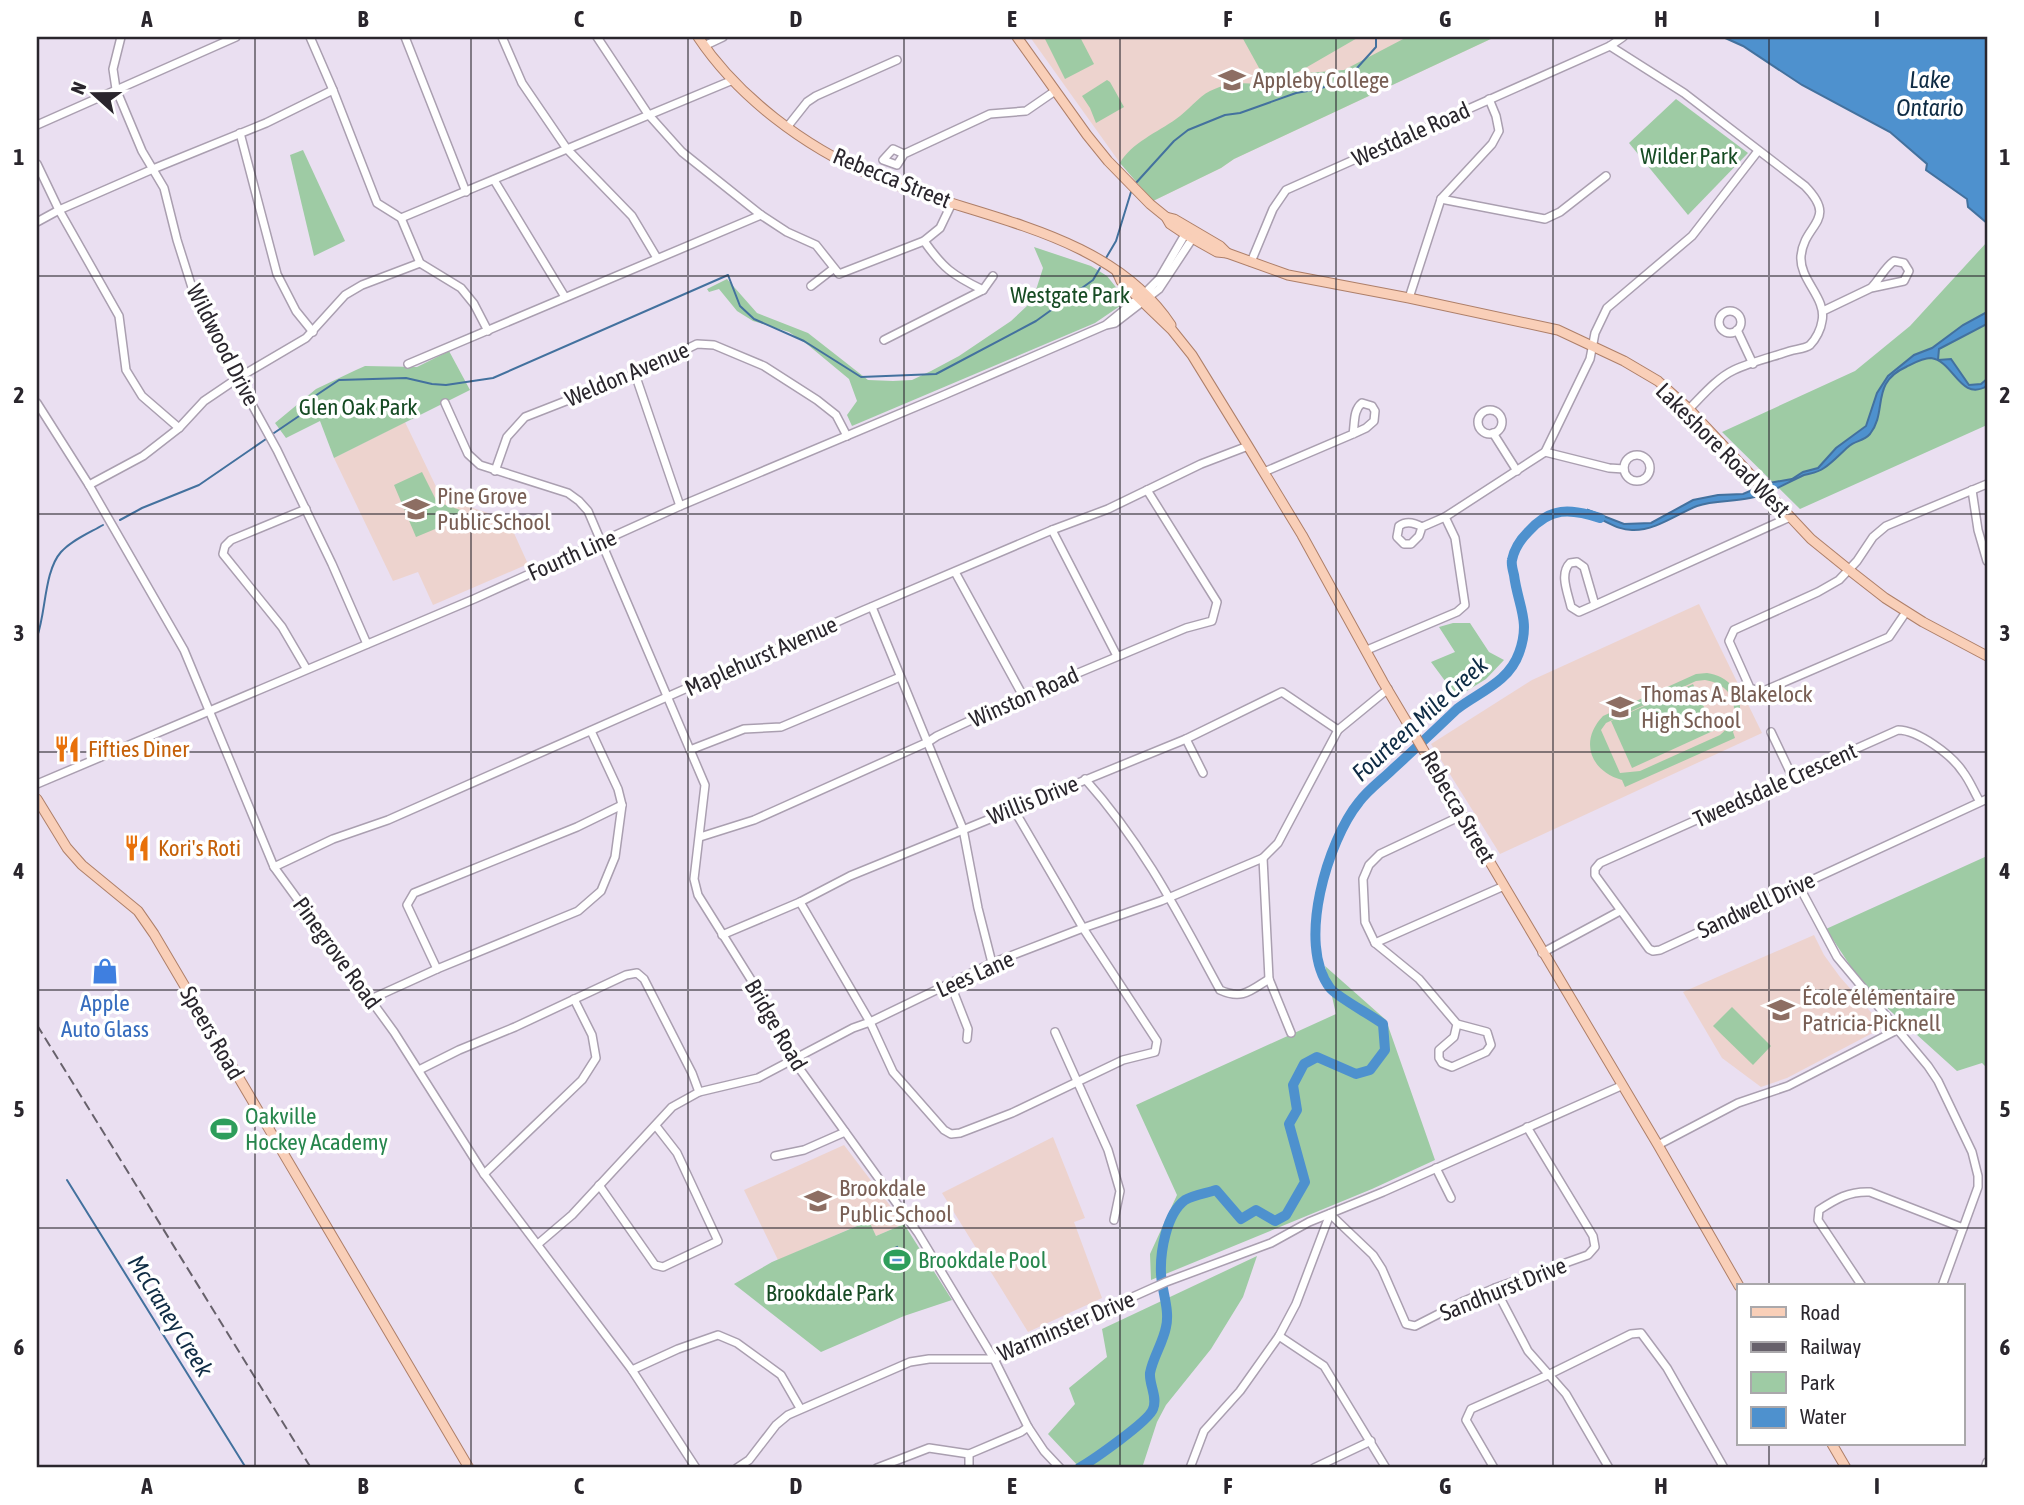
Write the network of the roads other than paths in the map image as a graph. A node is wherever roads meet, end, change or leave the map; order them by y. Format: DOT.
graph roads {
  1 [pos="121,37"];
  2 [pos="236,37"];
  3 [pos="310,37"];
  4 [pos="405,37"];
  5 [pos="502,37"];
  6 [pos="597,37"];
  7 [pos="723,37"];
  8 [pos="1017,37"];
  9 [pos="1623,37"];
  10 [pos="701,41"];
  11 [pos="1610,46"];
  12 [pos="897,60"];
  13 [pos="733,80"];
  14 [pos="116,89"];
  15 [pos="333,90"];
  16 [pos="1055,91"];
  17 [pos="1489,99"];
  18 [pos="648,114"];
  19 [pos="37,125"];
  20 [pos="788,126"];
  21 [pos="240,133"];
  22 [pos="567,149"];
  23 [pos="1758,151"];
  24 [pos="904,154"];
  25 [pos="37,164"];
  26 [pos="153,169"];
  27 [pos="1606,176"];
  28 [pos="494,180"];
  29 [pos="466,192"];
  30 [pos="1441,199"];
  31 [pos="952,203"];
  32 [pos="59,210"];
  33 [pos="761,215"];
  34 [pos="401,218"];
  35 [pos="37,222"];
  36 [pos="1190,234"];
  37 [pos="924,241"];
  38 [pos="657,258"];
  39 [pos="1251,262"];
  40 [pos="420,263"];
  41 [pos="833,268"];
  42 [pos="993,276"];
  43 [pos="811,286"];
  44 [pos="1871,288"];
  45 [pos="983,290"];
  46 [pos="565,298"];
  47 [pos="1144,298"];
  48 [pos="1409,298"];
  49 [pos="1823,311"];
  50 [pos="1737,330"];
  51 [pos="488,331"];
  52 [pos="313,332"];
  53 [pos="884,340"];
  54 [pos="1592,345"];
  55 [pos="408,364"];
  56 [pos="1753,364"];
  57 [pos="635,374"];
  58 [pos="238,378"];
  59 [pos="37,403"];
  60 [pos="445,403"];
  61 [pos="1689,409"];
  62 [pos="179,428"];
  63 [pos="1493,433"];
  64 [pos="1353,434"];
  65 [pos="847,436"];
  66 [pos="1248,446"];
  67 [pos="1545,452"];
  68 [pos="1624,469"];
  69 [pos="495,471"];
  70 [pos="1517,471"];
  71 [pos="1264,472"];
  72 [pos="1987,484"];
  73 [pos="89,485"];
  74 [pos="1147,490"];
  75 [pos="1972,490"];
  76 [pos="680,506"];
  77 [pos="306,509"];
  78 [pos="1445,517"];
  79 [pos="1790,517"];
  80 [pos="1422,527"];
  81 [pos="1052,530"];
  82 [pos="600,541"];
  83 [pos="1987,561"];
  84 [pos="1849,570"];
  85 [pos="955,572"];
  86 [pos="1595,605"];
  87 [pos="872,607"];
  88 [pos="1906,612"];
  89 [pos="367,645"];
  90 [pos="1367,650"];
  91 [pos="1118,656"];
  92 [pos="1987,656"];
  93 [pos="306,668"];
  94 [pos="900,677"];
  95 [pos="1388,689"];
  96 [pos="1023,696"];
  97 [pos="666,697"];
  98 [pos="208,711"];
  99 [pos="1338,730"];
  100 [pos="591,731"];
  101 [pos="1771,732"];
  102 [pos="1186,739"];
  103 [pos="928,742"];
  104 [pos="690,750"];
  105 [pos="1203,773"];
  106 [pos="1792,776"];
  107 [pos="1085,779"];
  108 [pos="37,784"];
  109 [pos="37,799"];
  110 [pos="1984,801"];
  111 [pos="622,806"];
  112 [pos="1013,808"];
  113 [pos="1463,815"];
  114 [pos="963,829"];
  115 [pos="700,837"];
  116 [pos="1263,858"];
  117 [pos="274,867"];
  118 [pos="1504,886"];
  119 [pos="1799,886"];
  120 [pos="1170,897"];
  121 [pos="800,902"];
  122 [pos="1620,911"];
  123 [pos="1083,928"];
  124 [pos="722,935"];
  125 [pos="1375,943"];
  126 [pos="1542,953"];
  127 [pos="992,963"];
  128 [pos="437,969"];
  129 [pos="1269,979"];
  130 [pos="950,984"];
  131 [pos="372,999"];
  132 [pos="574,999"];
  133 [pos="870,1022"];
  134 [pos="1457,1024"];
  135 [pos="1897,1030"];
  136 [pos="1055,1031"];
  137 [pos="1292,1033"];
  138 [pos="967,1039"];
  139 [pos="794,1061"];
  140 [pos="419,1070"];
  141 [pos="1077,1080"];
  142 [pos="1621,1086"];
  143 [pos="699,1092"];
  144 [pos="656,1126"];
  145 [pos="1527,1127"];
  146 [pos="845,1132"];
  147 [pos="1658,1145"];
  148 [pos="775,1156"];
  149 [pos="1436,1168"];
  150 [pos="484,1174"];
  151 [pos="1987,1174"];
  152 [pos="1978,1176"];
  153 [pos="600,1185"];
  154 [pos="1451,1198"];
  155 [pos="1330,1214"];
  156 [pos="1114,1220"];
  157 [pos="1963,1228"];
  158 [pos="538,1244"];
  159 [pos="1738,1284"];
  160 [pos="1861,1284"];
  161 [pos="1943,1284"];
  162 [pos="1495,1288"];
  163 [pos="1279,1336"];
  164 [pos="995,1359"];
  165 [pos="632,1370"];
  166 [pos="1548,1375"];
  167 [pos="800,1408"];
  168 [pos="1028,1427"];
  169 [pos="1371,1441"];
  170 [pos="1833,1446"];
  171 [pos="969,1454"];
  172 [pos="1987,1462"];
  173 [pos="469,1468"];
  174 [pos="696,1468"];
  175 [pos="737,1468"];
  176 [pos="877,1468"];
  177 [pos="969,1468"];
  178 [pos="1060,1468"];
  179 [pos="1190,1468"];
  180 [pos="1314,1468"];
  181 [pos="1386,1468"];
  182 [pos="1494,1468"];
  183 [pos="1609,1468"];
  184 [pos="1724,1468"];
  185 [pos="1844,1468"];
  186 [pos="1985,1468"];
  1 -- 14 [label="street, Wildwood Drive"];
  2 -- 14 [label="street"];
  3 -- 15 [label="street"];
  4 -- 29 [label="street"];
  5 -- 22 [label="street"];
  6 -- 18 [label="street"];
  7 -- 10 [label="street"];
  8 -- 16 [label="main road, Lakeshore Road West"];
  9 -- 11 [label="street, Westdale Road"];
  10 -- 13 [label="main road, Rebecca Street"];
  11 -- 17 [label="street, Westdale Road"];
  11 -- 23 [label="street"];
  12 -- 20 [label="street"];
  13 -- 18 [label="street"];
  13 -- 20 [label="main road, Rebecca Street"];
  14 -- 19 [label="street"];
  14 -- 26 [label="street, Wildwood Drive"];
  15 -- 21 [label="street"];
  15 -- 34 [label="street"];
  16 -- 24 [label="street"];
  16 -- 36 [label="main road, Lakeshore Road West"];
  17 -- 30 [label="street"];
  17 -- 39 [label="street, Westdale Road"];
  18 -- 22 [label="street"];
  18 -- 33 [label="street"];
  20 -- 31 [label="main road, Rebecca Street"];
  21 -- 26 [label="street"];
  21 -- 52 [label="street"];
  22 -- 28 [label="street"];
  22 -- 38 [label="street"];
  23 -- 49 [label="street"];
  23 -- 54 [label="street"];
  25 -- 32 [label="street"];
  26 -- 32 [label="street"];
  26 -- 58 [label="street, Wildwood Drive"];
  27 -- 30 [label="street"];
  28 -- 29 [label="street"];
  28 -- 46 [label="street"];
  29 -- 34 [label="street"];
  30 -- 48 [label="street"];
  31 -- 37 [label="street"];
  31 -- 47 [label="main road, Rebecca Street"];
  32 -- 35 [label="street"];
  32 -- 62 [label="street"];
  33 -- 38 [label="street"];
  33 -- 41 [label="street"];
  34 -- 40 [label="street"];
  36 -- 39 [label="main road, Lakeshore Road West"];
  36 -- 47 [label="street, Fourth Line"];
  37 -- 41 [label="street"];
  37 -- 45 [label="street"];
  38 -- 46 [label="street"];
  39 -- 48 [label="main road, Lakeshore Road West"];
  40 -- 51 [label="street"];
  40 -- 52 [label="street"];
  41 -- 43 [label="street"];
  42 -- 45 [label="street"];
  44 -- 44 [label="street"];
  44 -- 49 [label="street"];
  45 -- 53 [label="street"];
  46 -- 51 [label="street"];
  47 -- 65 [label="street, Fourth Line"];
  47 -- 66 [label="main road, Rebecca Street"];
  48 -- 54 [label="main road, Lakeshore Road West"];
  49 -- 56 [label="street"];
  50 -- 56 [label="street"];
  51 -- 55 [label="street"];
  52 -- 58 [label="street"];
  54 -- 61 [label="main road, Lakeshore Road West"];
  54 -- 67 [label="street"];
  56 -- 61 [label="street"];
  57 -- 65 [label="street, Weldon Avenue"];
  57 -- 69 [label="street, Weldon Avenue"];
  57 -- 76 [label="street"];
  58 -- 62 [label="street"];
  58 -- 77 [label="street, Wildwood Drive"];
  59 -- 73 [label="street, Pinegrove Road"];
  60 -- 69 [label="street, Bridge Road"];
  61 -- 79 [label="main road, Lakeshore Road West"];
  62 -- 73 [label="street"];
  63 -- 70 [label="street"];
  64 -- 71 [label="street"];
  65 -- 76 [label="street, Fourth Line"];
  66 -- 71 [label="main road, Rebecca Street"];
  66 -- 74 [label="street, Maplehurst Avenue"];
  67 -- 68 [label="street"];
  67 -- 70 [label="street"];
  69 -- 82 [label="street, Bridge Road"];
  70 -- 78 [label="street"];
  71 -- 90 [label="main road, Rebecca Street"];
  72 -- 75 [label="street"];
  73 -- 98 [label="street, Pinegrove Road"];
  74 -- 81 [label="street, Maplehurst Avenue"];
  74 -- 91 [label="street, Winston Road"];
  75 -- 83 [label="street"];
  75 -- 84 [label="street"];
  76 -- 82 [label="street, Fourth Line"];
  77 -- 89 [label="street, Wildwood Drive"];
  77 -- 93 [label="street"];
  78 -- 80 [label="street"];
  78 -- 90 [label="street"];
  79 -- 84 [label="main road, Lakeshore Road West"];
  79 -- 86 [label="street"];
  81 -- 85 [label="street, Maplehurst Avenue"];
  81 -- 91 [label="street"];
  82 -- 89 [label="street, Fourth Line"];
  82 -- 97 [label="street, Bridge Road"];
  84 -- 88 [label="main road, Lakeshore Road West"];
  84 -- 88 [label="street"];
  85 -- 87 [label="street, Maplehurst Avenue"];
  85 -- 96 [label="street"];
  86 -- 86 [label="street"];
  87 -- 94 [label="street"];
  87 -- 97 [label="street, Maplehurst Avenue"];
  88 -- 92 [label="main road, Lakeshore Road West"];
  89 -- 93 [label="street, Fourth Line"];
  90 -- 95 [label="main road, Rebecca Street"];
  91 -- 96 [label="street, Winston Road"];
  93 -- 98 [label="street, Fourth Line"];
  94 -- 103 [label="street"];
  94 -- 104 [label="street"];
  95 -- 99 [label="street, Lees Lane"];
  95 -- 113 [label="main road, Rebecca Street"];
  96 -- 103 [label="street, Winston Road"];
  97 -- 100 [label="street, Maplehurst Avenue"];
  97 -- 104 [label="street, Bridge Road"];
  98 -- 108 [label="street, Fourth Line"];
  98 -- 117 [label="street, Pinegrove Road"];
  99 -- 102 [label="street, Willis Drive"];
  99 -- 116 [label="street, Lees Lane"];
  100 -- 111 [label="street"];
  100 -- 117 [label="street, Maplehurst Avenue"];
  101 -- 106 [label="street"];
  102 -- 105 [label="street"];
  102 -- 107 [label="street, Willis Drive"];
  103 -- 114 [label="street"];
  103 -- 115 [label="street, Winston Road"];
  104 -- 115 [label="street, Bridge Road"];
  106 -- 110 [label="street, Tweedsdale Crescent"];
  106 -- 122 [label="street, Tweedsdale Crescent"];
  107 -- 112 [label="street, Willis Drive"];
  107 -- 120 [label="street"];
  109 -- 173 [label="main road, Speers Road"];
  110 -- 119 [label="street, Sandwell Drive"];
  111 -- 128 [label="street"];
  111 -- 128 [label="street"];
  112 -- 114 [label="street, Willis Drive"];
  112 -- 123 [label="street"];
  113 -- 118 [label="main road, Rebecca Street"];
  113 -- 125 [label="street"];
  114 -- 121 [label="street, Willis Drive"];
  114 -- 127 [label="street"];
  115 -- 124 [label="street, Bridge Road"];
  116 -- 120 [label="street, Lees Lane"];
  116 -- 129 [label="street"];
  117 -- 131 [label="street, Pinegrove Road"];
  118 -- 125 [label="street"];
  118 -- 126 [label="main road, Rebecca Street"];
  119 -- 122 [label="street, Sandwell Drive"];
  119 -- 135 [label="street"];
  120 -- 123 [label="street, Lees Lane"];
  120 -- 129 [label="street"];
  121 -- 124 [label="street, Willis Drive"];
  121 -- 133 [label="street"];
  122 -- 126 [label="street"];
  123 -- 127 [label="street, Lees Lane"];
  123 -- 141 [label="street"];
  124 -- 139 [label="street, Bridge Road"];
  125 -- 134 [label="street"];
  126 -- 142 [label="main road, Rebecca Street"];
  127 -- 130 [label="street, Lees Lane"];
  128 -- 131 [label="street"];
  129 -- 137 [label="street"];
  130 -- 133 [label="street, Lees Lane"];
  130 -- 138 [label="street"];
  131 -- 140 [label="street, Pinegrove Road"];
  132 -- 140 [label="street"];
  132 -- 143 [label="street"];
  132 -- 150 [label="street"];
  133 -- 139 [label="street, Lees Lane"];
  133 -- 141 [label="street"];
  134 -- 134 [label="street"];
  135 -- 147 [label="street"];
  135 -- 152 [label="street"];
  136 -- 141 [label="street"];
  139 -- 143 [label="street, Lees Lane"];
  139 -- 146 [label="street, Bridge Road"];
  140 -- 150 [label="street, Pinegrove Road"];
  141 -- 156 [label="street"];
  142 -- 145 [label="street, Warminster Drive"];
  142 -- 147 [label="main road, Rebecca Street"];
  143 -- 144 [label="street, Lees Lane"];
  144 -- 153 [label="street, Lees Lane"];
  144 -- 153 [label="street"];
  145 -- 149 [label="street, Warminster Drive"];
  145 -- 162 [label="street, Sandhurst Drive"];
  146 -- 148 [label="street"];
  146 -- 164 [label="street, Bridge Road"];
  147 -- 159 [label="main road, Rebecca Street"];
  149 -- 154 [label="street"];
  149 -- 155 [label="street, Warminster Drive"];
  150 -- 158 [label="street, Pinegrove Road"];
  151 -- 152 [label="street"];
  152 -- 157 [label="street"];
  153 -- 158 [label="street, Lees Lane"];
  155 -- 162 [label="street, Sandhurst Drive"];
  155 -- 163 [label="street"];
  155 -- 164 [label="street, Warminster Drive"];
  157 -- 160 [label="street"];
  157 -- 161 [label="street"];
  158 -- 165 [label="street, Pinegrove Road"];
  162 -- 166 [label="street"];
  163 -- 169 [label="street"];
  163 -- 179 [label="street"];
  164 -- 167 [label="street, Warminster Drive"];
  164 -- 168 [label="street, Bridge Road"];
  165 -- 167 [label="street"];
  165 -- 174 [label="street, Pinegrove Road"];
  166 -- 182 [label="street"];
  166 -- 183 [label="street"];
  166 -- 184 [label="street"];
  167 -- 175 [label="street, Warminster Drive"];
  168 -- 171 [label="street"];
  168 -- 178 [label="street, Bridge Road"];
  169 -- 180 [label="street"];
  169 -- 181 [label="street"];
  170 -- 185 [label="main road"];
  171 -- 176 [label="street"];
  171 -- 177 [label="street"];
  172 -- 186 [label="street"];
}
